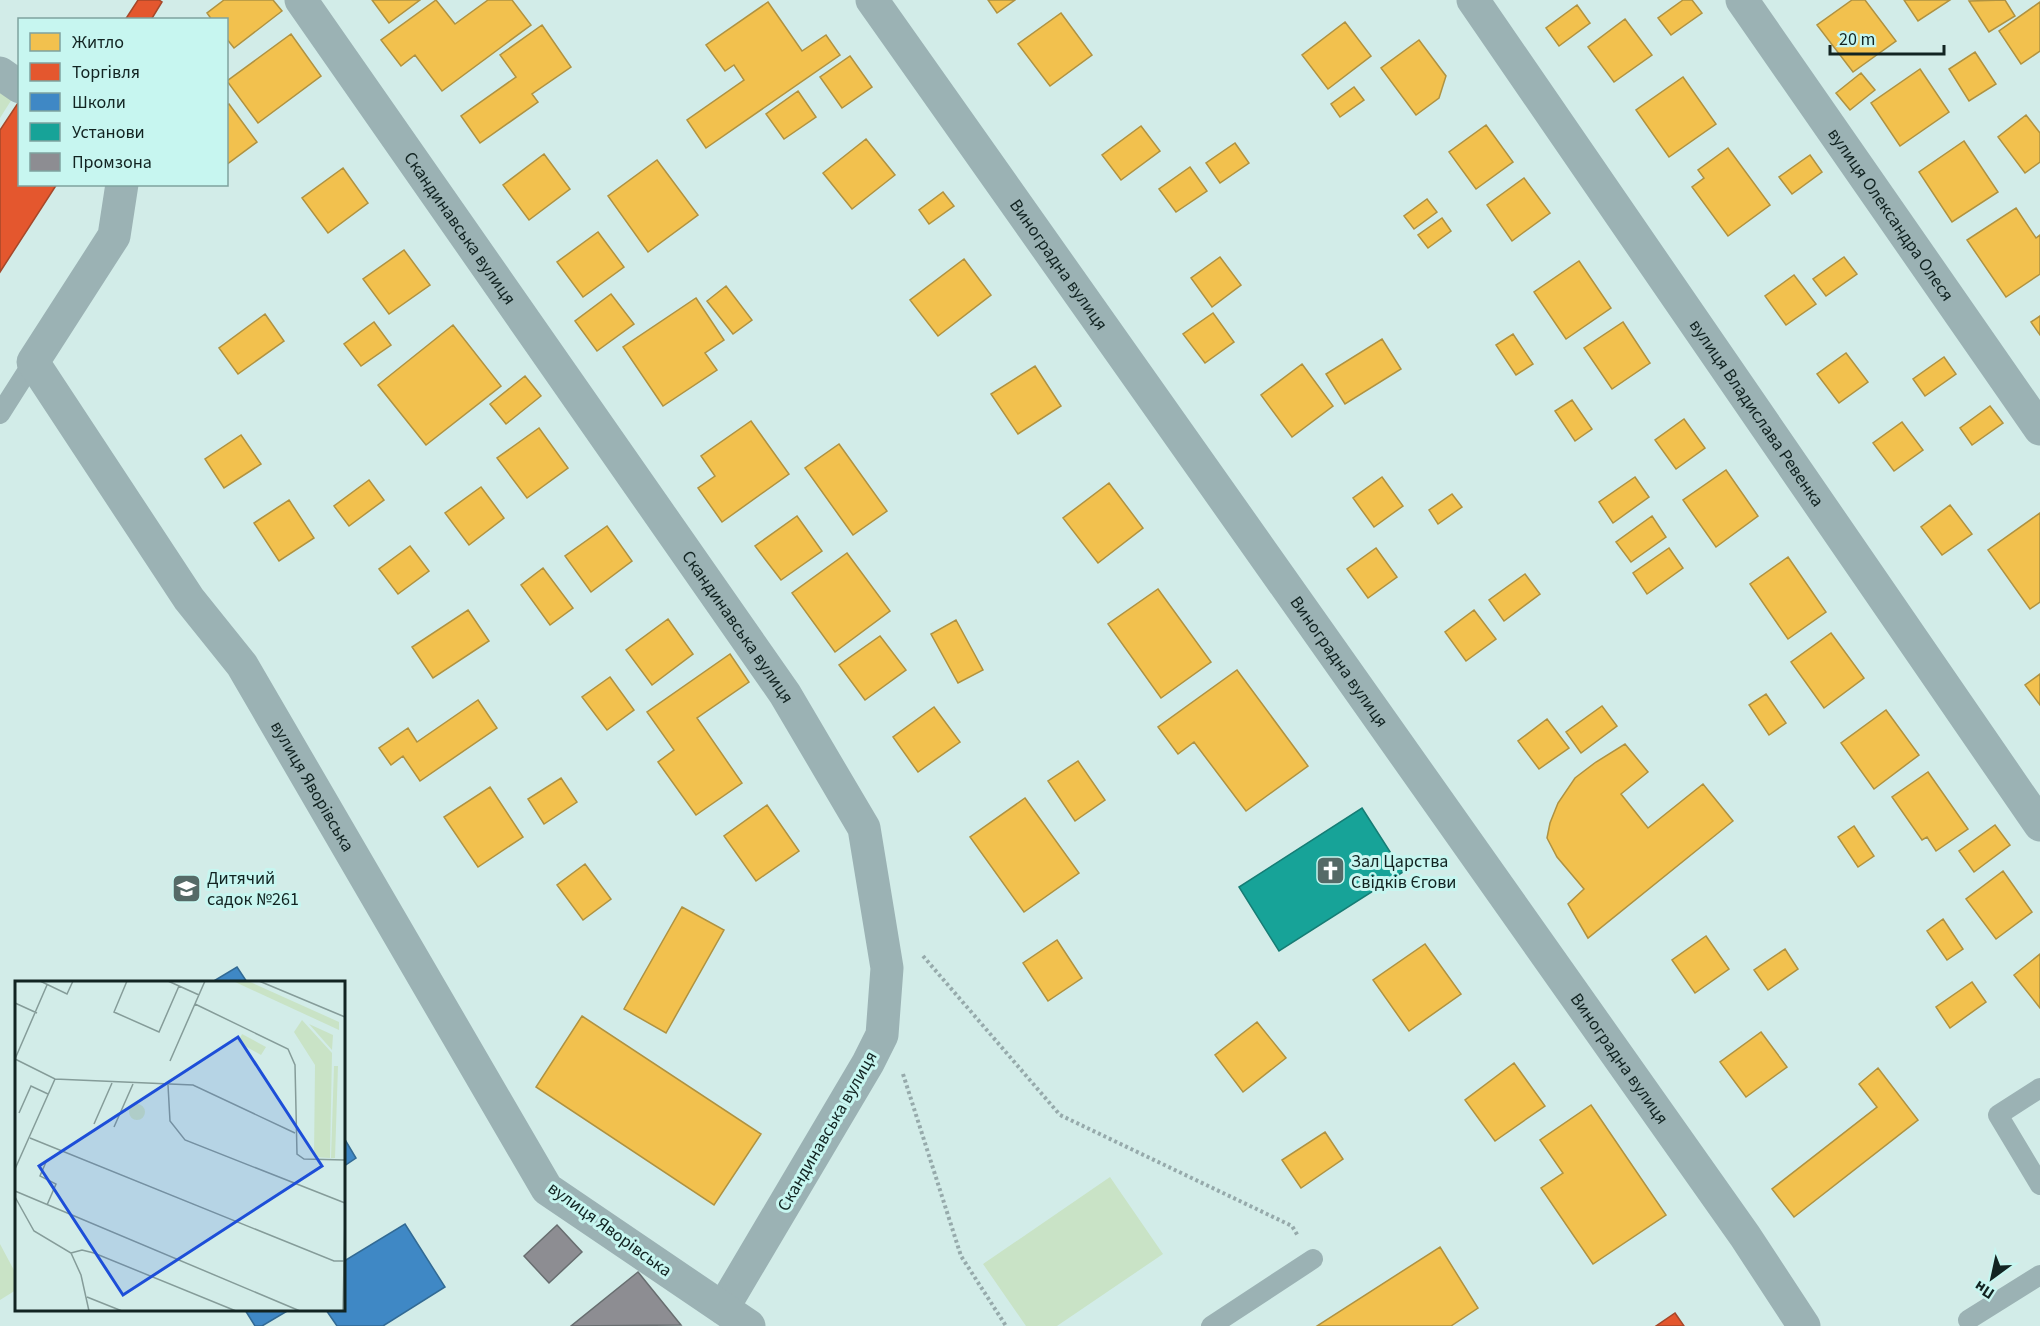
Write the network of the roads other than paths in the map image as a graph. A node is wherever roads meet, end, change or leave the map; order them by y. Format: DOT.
graph roads {
  1 [pos="301,0"];
  2 [pos="872,0"];
  3 [pos="1473,0"];
  4 [pos="1742,0"];
  5 [pos="0,73"];
  6 [pos="18,86"];
  7 [pos="122,186"];
  8 [pos="33,363"];
  9 [pos="0,414"];
  10 [pos="2040,429"];
  11 [pos="2040,825"];
  12 [pos="2040,1088"];
  13 [pos="2040,1185"];
  14 [pos="1312,1259"];
  15 [pos="2040,1275"];
  16 [pos="736,1317"];
  17 [pos="1968,1320"];
  18 [pos="1211,1326"];
  19 [pos="1804,1326"];
  1 -- 16 [label="street, Скандинавська вулиця"];
  2 -- 19 [label="street, Виноградна вулиця"];
  3 -- 11 [label="street, вулиця Владислава Ревенка"];
  4 -- 10 [label="street, вулиця Олександра Олеся"];
  5 -- 6 [label="street"];
  7 -- 8 [label="street"];
  8 -- 9 [label="lane"];
  8 -- 16 [label="street, вулиця Яворівська"];
  12 -- 13 [label="lane"];
  14 -- 18 [label="lane"];
  15 -- 17 [label="lane"];
}
